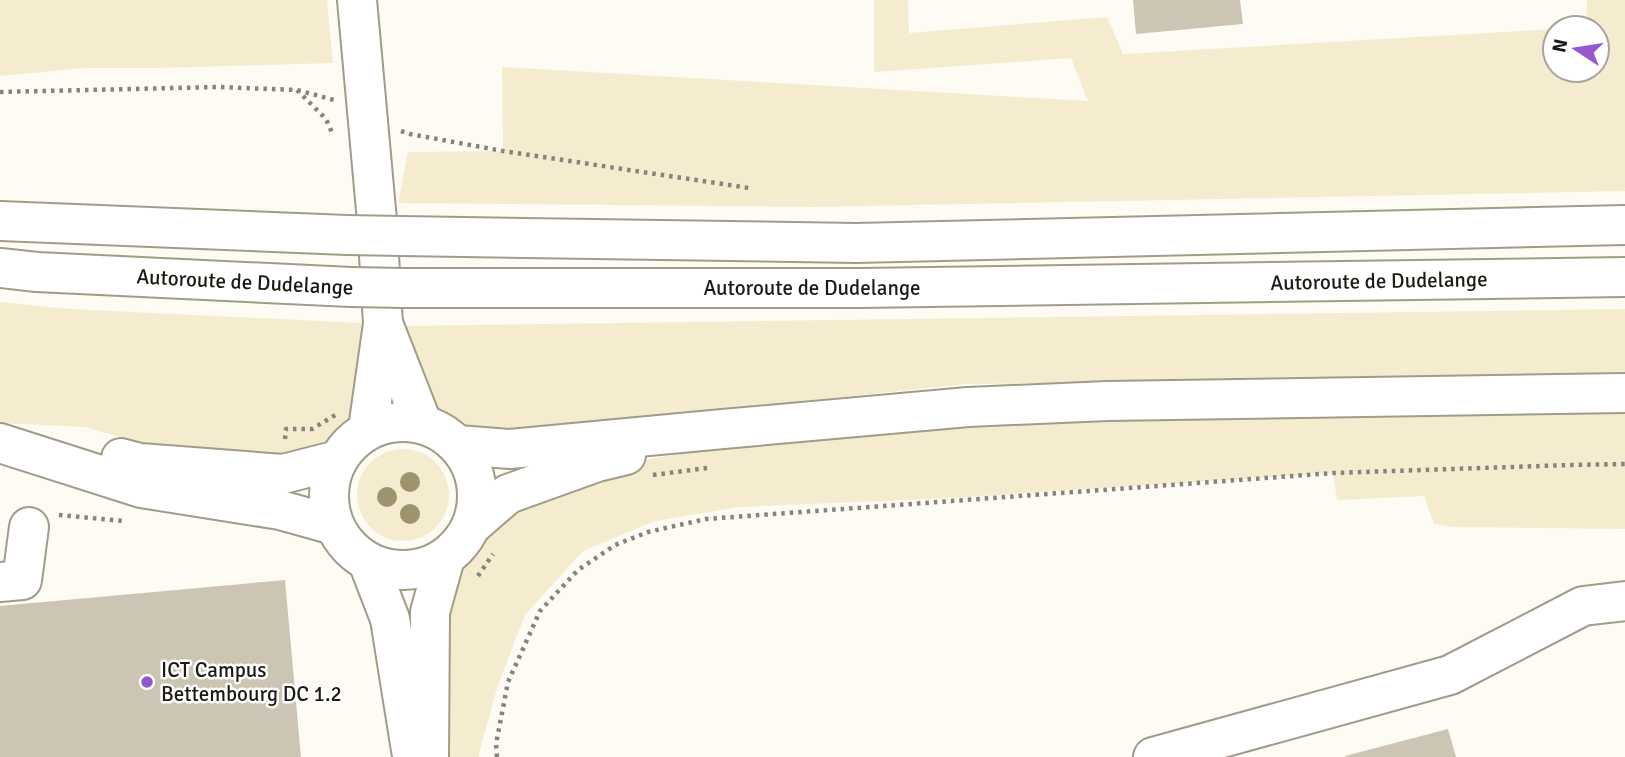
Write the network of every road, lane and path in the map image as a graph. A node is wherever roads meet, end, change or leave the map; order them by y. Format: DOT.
graph roads {
  1 [pos="357,0"];
  2 [pos="297,90"];
  3 [pos="0,92"];
  4 [pos="410,134"];
  5 [pos="749,188"];
  6 [pos="0,221"];
  7 [pos="1625,225"];
  8 [pos="0,268"];
  9 [pos="1625,277"];
  10 [pos="383,324"];
  11 [pos="1625,393"];
  12 [pos="422,423"];
  13 [pos="368,429"];
  14 [pos="723,429"];
  15 [pos="0,443"];
  16 [pos="458,444"];
  17 [pos="50,458"];
  18 [pos="338,460"];
  19 [pos="1625,464"];
  20 [pos="707,468"];
  21 [pos="641,476"];
  22 [pos="334,525"];
  23 [pos="29,527"];
  24 [pos="485,536"];
  25 [pos="368,562"];
  26 [pos="461,567"];
  27 [pos="0,582"];
  28 [pos="1625,601"];
  29 [pos="412,757"];
  30 [pos="429,757"];
  31 [pos="497,757"];
  32 [pos="1153,757"];
  1 -- 10 [label="main road"];
  2 -- 3 [label="path"];
  4 -- 5 [label="path"];
  6 -- 7 [label="main road, bridge"];
  8 -- 9 [label="main road, Autoroute de Dudelange, bridge"];
  10 -- 12 [label="main road"];
  10 -- 13 [label="main road"];
  11 -- 14 [label="main road"];
  12 -- 13 [label="main road"];
  12 -- 16 [label="main road"];
  13 -- 18 [label="main road"];
  14 -- 16 [label="main road"];
  14 -- 24 [label="main road"];
  15 -- 17 [label="main road"];
  16 -- 24 [label="main road"];
  17 -- 18 [label="main road"];
  17 -- 22 [label="main road"];
  18 -- 22 [label="main road"];
  19 -- 31 [label="path"];
  20 -- 21 [label="path"];
  22 -- 25 [label="main road"];
  23 -- 27 [label="main road"];
  24 -- 26 [label="path"];
  24 -- 26 [label="main road"];
  25 -- 26 [label="main road"];
  25 -- 29 [label="main road"];
  26 -- 30 [label="main road"];
  28 -- 32 [label="main road"];
}
